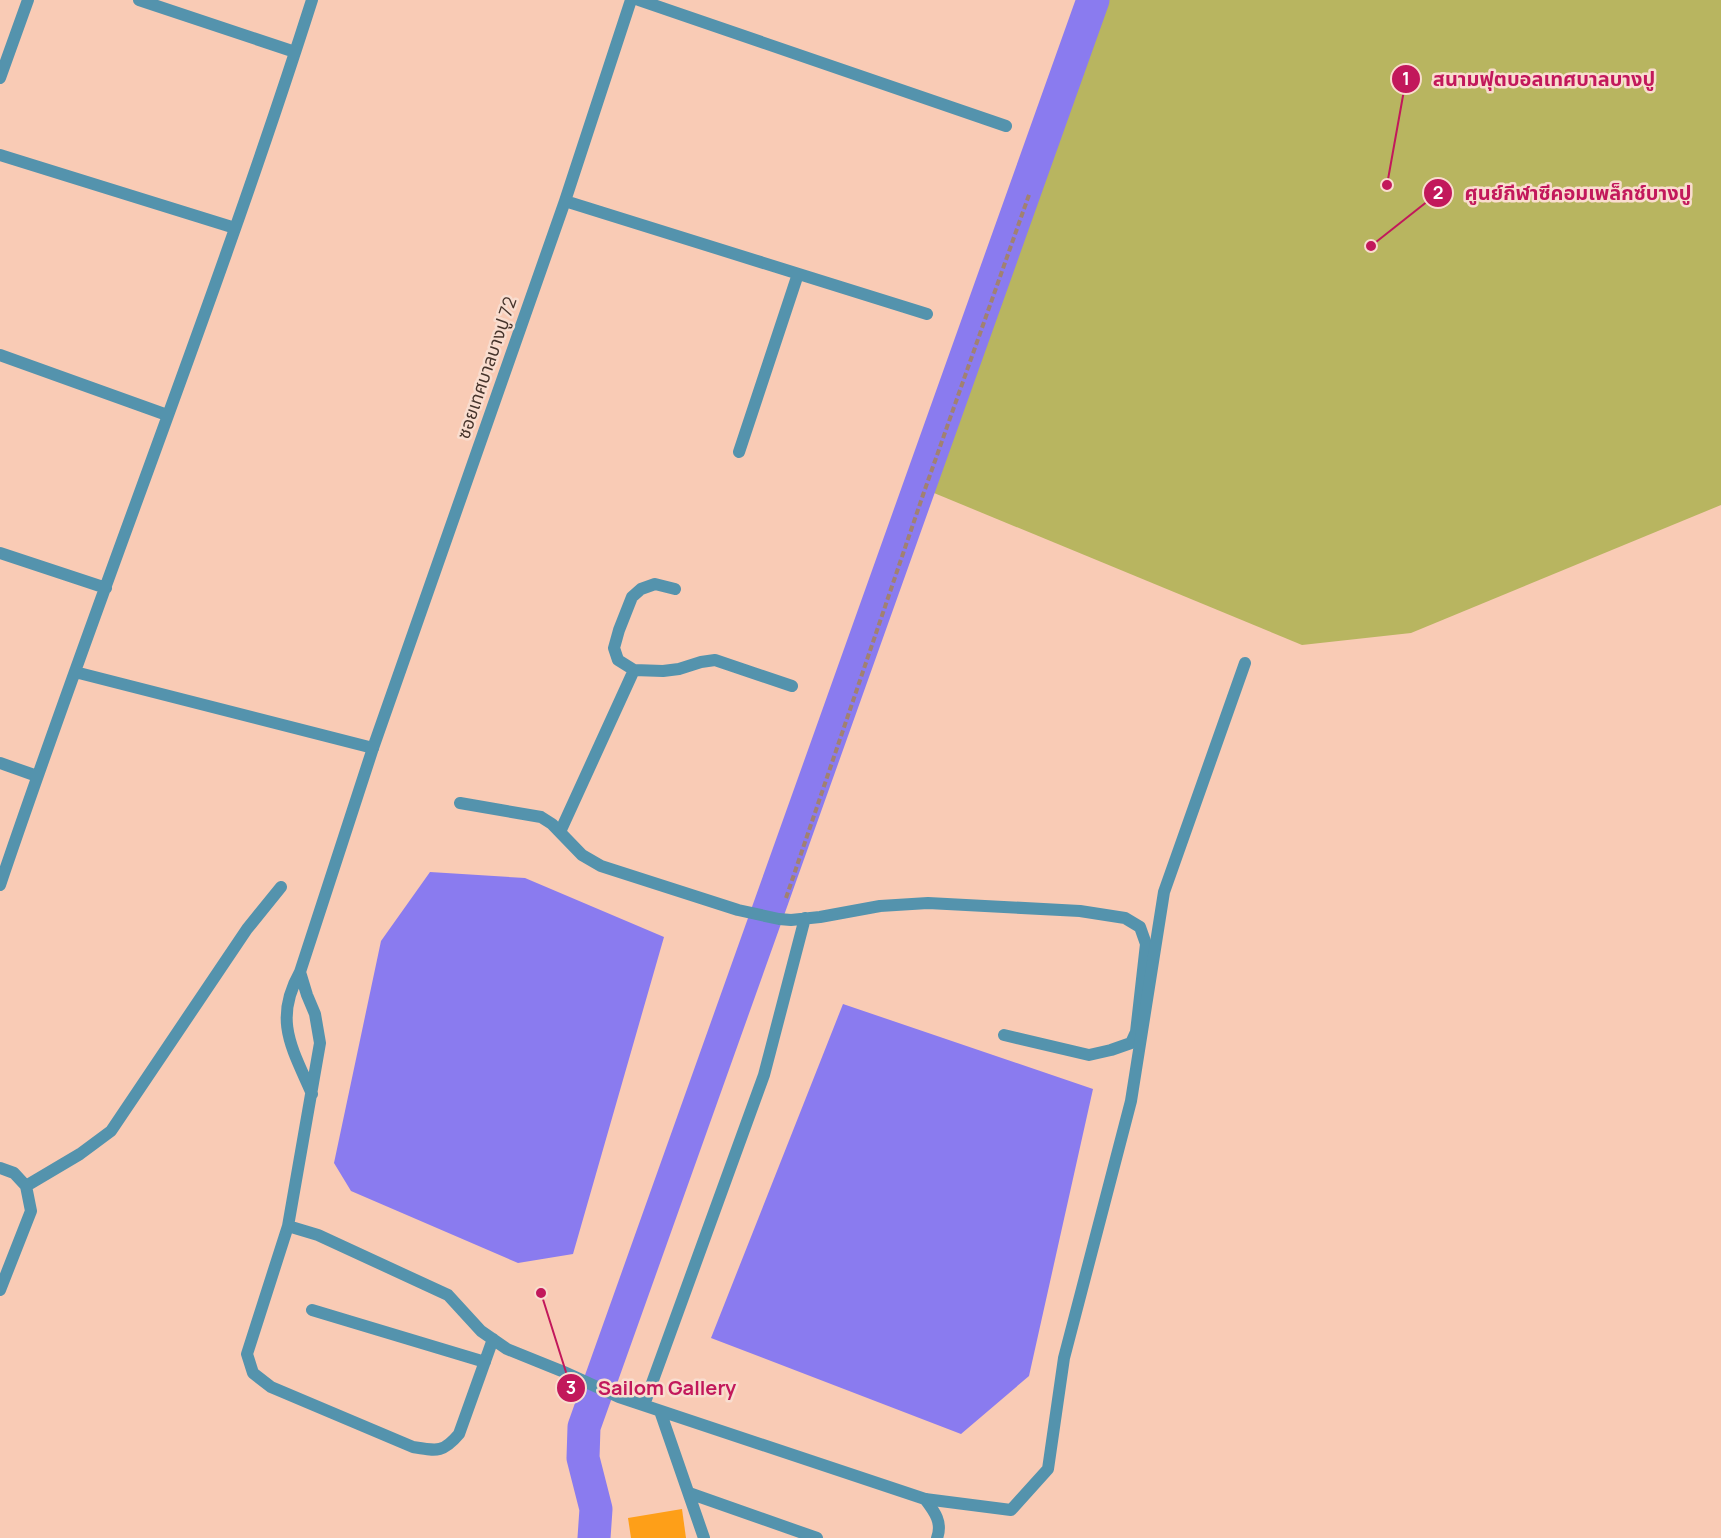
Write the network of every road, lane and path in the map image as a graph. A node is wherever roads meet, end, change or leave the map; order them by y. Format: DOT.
graph roads {
  1 [pos="28,0"];
  2 [pos="139,0"];
  3 [pos="312,0"];
  4 [pos="631,0"];
  5 [pos="639,0"];
  6 [pos="295,52"];
  7 [pos="0,78"];
  8 [pos="1006,126"];
  9 [pos="0,155"];
  10 [pos="1030,192"];
  11 [pos="565,201"];
  12 [pos="235,228"];
  13 [pos="798,274"];
  14 [pos="927,314"];
  15 [pos="0,355"];
  16 [pos="167,415"];
  17 [pos="739,452"];
  18 [pos="0,553"];
  19 [pos="106,588"];
  20 [pos="675,589"];
  21 [pos="1245,663"];
  22 [pos="634,670"];
  23 [pos="75,672"];
  24 [pos="792,686"];
  25 [pos="373,747"];
  26 [pos="0,763"];
  27 [pos="37,776"];
  28 [pos="460,803"];
  29 [pos="560,832"];
  30 [pos="0,885"];
  31 [pos="281,887"];
  32 [pos="805,918"];
  33 [pos="779,919"];
  34 [pos="300,972"];
  35 [pos="1004,1035"];
  36 [pos="312,1094"];
  37 [pos="0,1168"];
  38 [pos="26,1186"];
  39 [pos="288,1226"];
  40 [pos="0,1290"];
  41 [pos="312,1310"];
  42 [pos="493,1340"];
  43 [pos="485,1362"];
  44 [pos="644,1405"];
  45 [pos="660,1411"];
  46 [pos="688,1493"];
  47 [pos="925,1499"];
  48 [pos="704,1538"];
  49 [pos="817,1538"];
  50 [pos="937,1538"];
  1 -- 7 [label="street"];
  2 -- 6 [label="street"];
  3 -- 6 [label="street"];
  4 -- 11 [label="street, ซอยเทศบาลบางปู 72"];
  5 -- 8 [label="street"];
  6 -- 12 [label="street"];
  9 -- 12 [label="street"];
  10 -- 33 [label="path"];
  11 -- 13 [label="street"];
  11 -- 25 [label="street, ซอยเทศบาลบางปู 72"];
  12 -- 16 [label="street"];
  13 -- 14 [label="street"];
  13 -- 17 [label="street"];
  15 -- 16 [label="street"];
  16 -- 19 [label="street"];
  18 -- 19 [label="street"];
  19 -- 23 [label="street"];
  20 -- 22 [label="street"];
  21 -- 47 [label="street"];
  22 -- 24 [label="street"];
  22 -- 29 [label="street"];
  23 -- 25 [label="street"];
  23 -- 27 [label="street"];
  25 -- 34 [label="street, ซอยเทศบาลบางปู 72"];
  26 -- 27 [label="street"];
  27 -- 30 [label="street"];
  28 -- 29 [label="street"];
  29 -- 33 [label="street"];
  31 -- 38 [label="street"];
  32 -- 33 [label="street"];
  32 -- 35 [label="street"];
  32 -- 44 [label="street"];
  34 -- 36 [label="street"];
  34 -- 36 [label="street, ซอยเทศบาลบางปู 72"];
  36 -- 39 [label="street"];
  37 -- 38 [label="street"];
  38 -- 40 [label="street"];
  39 -- 42 [label="street"];
  39 -- 43 [label="street"];
  41 -- 43 [label="street"];
  42 -- 43 [label="street"];
  42 -- 44 [label="street"];
  44 -- 45 [label="street"];
  45 -- 46 [label="street"];
  45 -- 47 [label="street"];
  46 -- 48 [label="street"];
  46 -- 49 [label="street"];
  47 -- 50 [label="street"];
}
